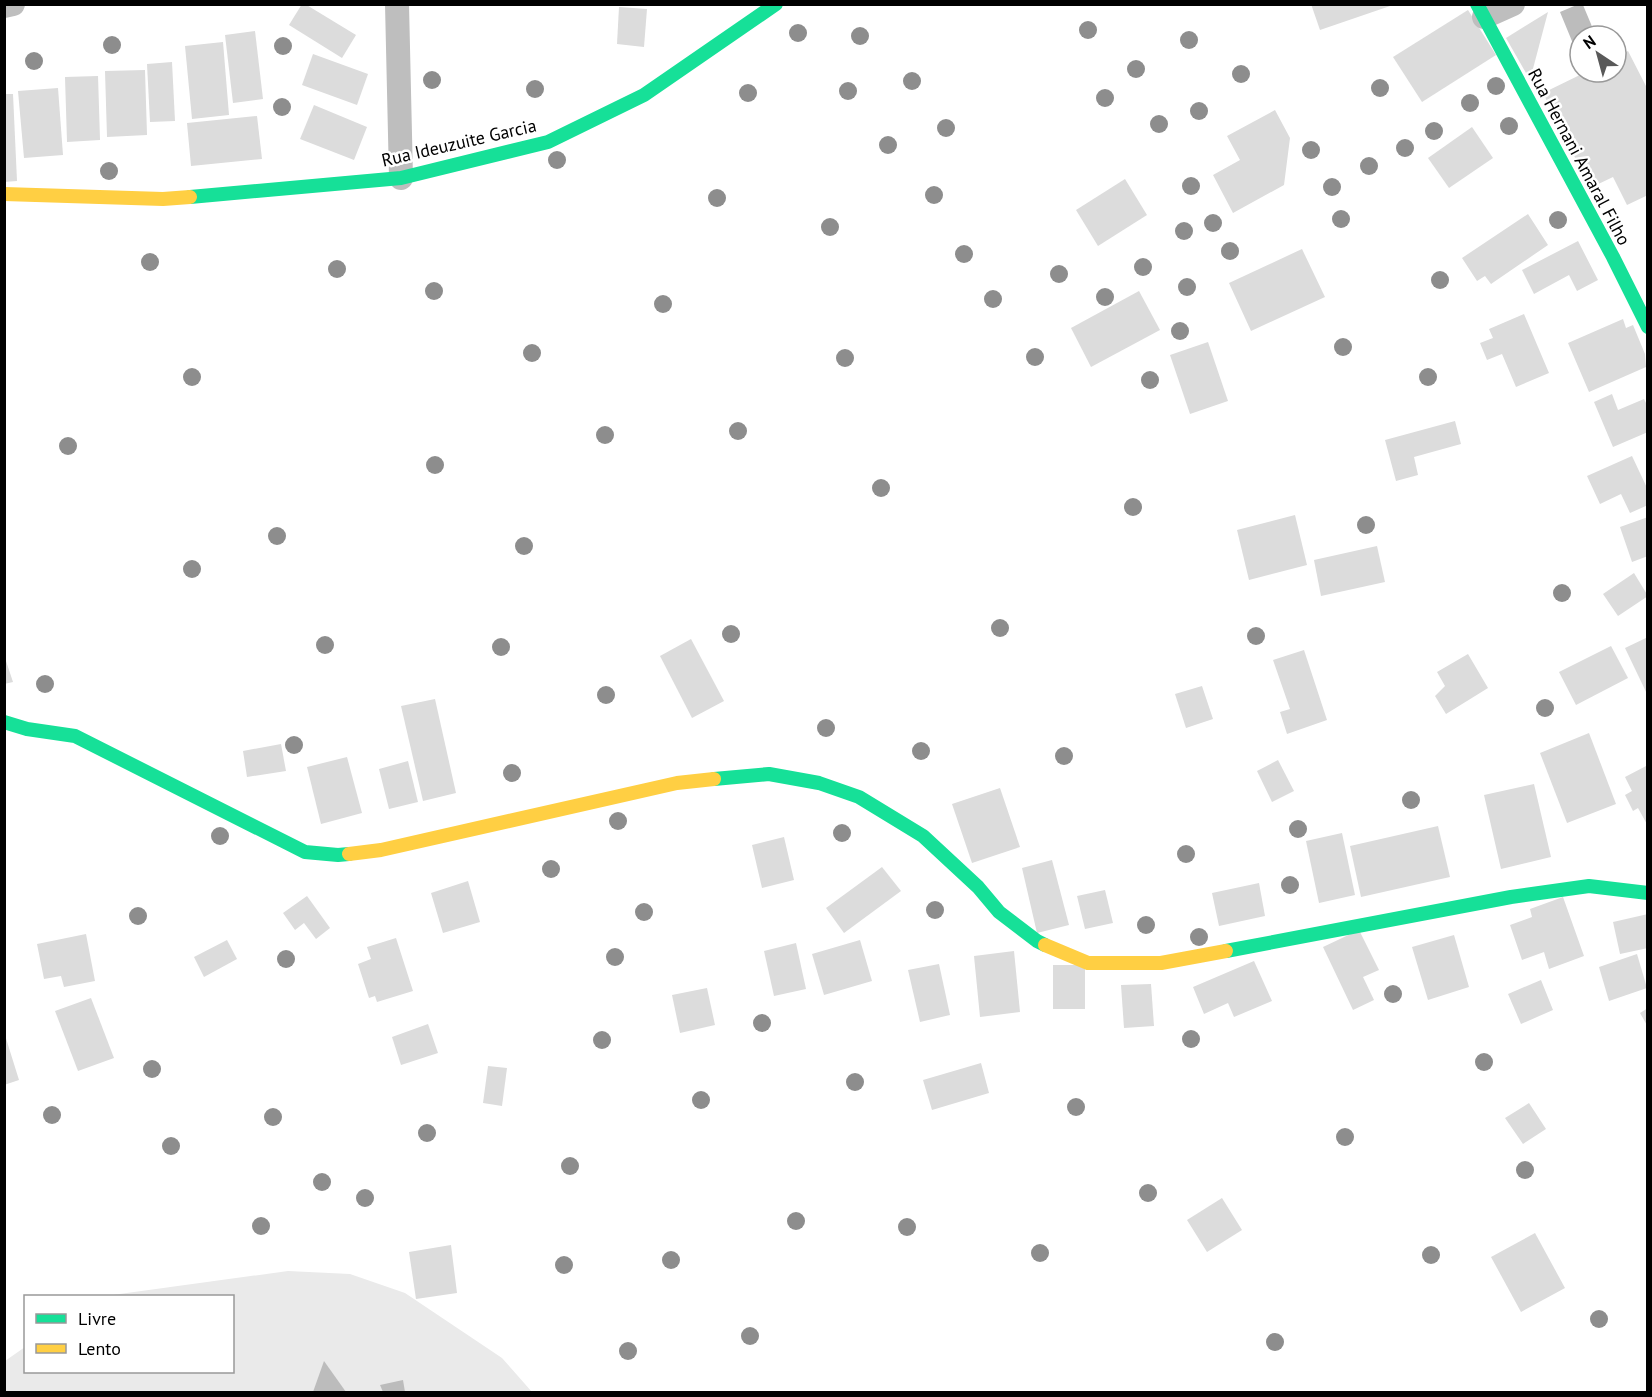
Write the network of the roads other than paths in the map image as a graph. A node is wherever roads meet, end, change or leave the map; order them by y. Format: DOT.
graph roads {
  1 [pos="13,4"];
  2 [pos="398,4"];
  3 [pos="776,4"];
  4 [pos="1512,4"];
  5 [pos="4,6"];
  6 [pos="1481,11"];
  7 [pos="401,178"];
  8 [pos="4,194"];
  9 [pos="1647,327"];
  10 [pos="4,722"];
  11 [pos="1647,893"];
  1 -- 5 [label="street"];
  2 -- 7 [label="street"];
  3 -- 7 [label="street, Rua Ideuzuite Garcia"];
  4 -- 6 [label="street"];
  6 -- 9 [label="street, Rua Hernani Amaral Filho"];
  7 -- 8 [label="street, Rua Ideuzuite Garcia"];
  10 -- 11 [label="street"];
}
